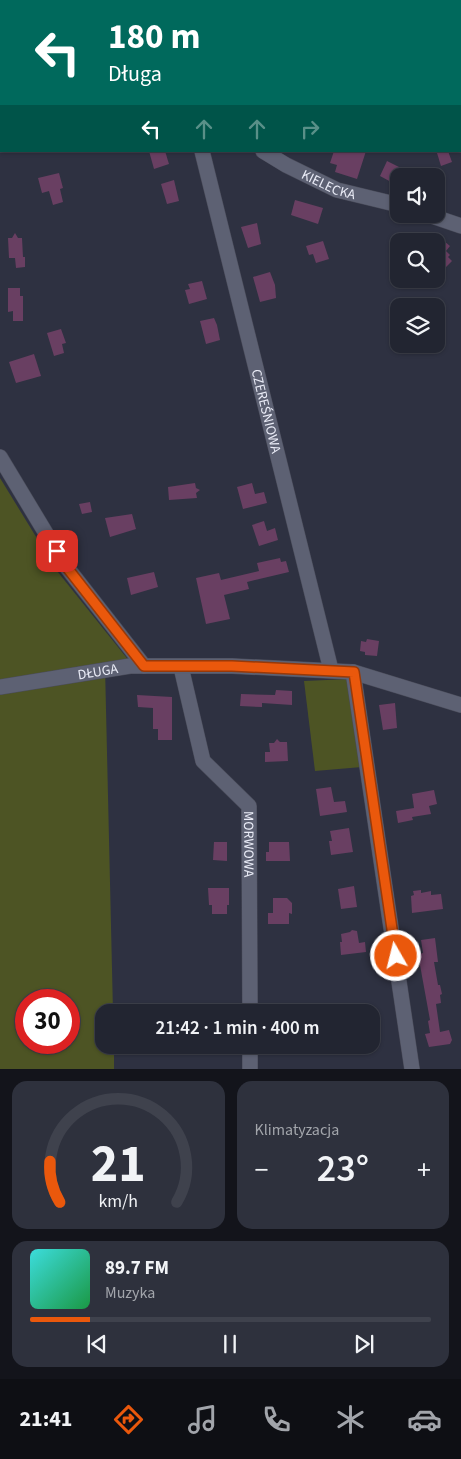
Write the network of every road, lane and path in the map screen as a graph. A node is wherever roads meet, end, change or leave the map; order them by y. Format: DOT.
graph roads {
  1 [pos="202,152"];
  2 [pos="265,152"];
  3 [pos="390,203"];
  4 [pos="445,221"];
  5 [pos="461,226"];
  6 [pos="0,457"];
  7 [pos="144,666"];
  8 [pos="180,667"];
  9 [pos="330,670"];
  10 [pos="354,672"];
  11 [pos="0,687"];
  12 [pos="461,705"];
  13 [pos="250,1004"];
  14 [pos="250,1054"];
  15 [pos="250,1069"];
  16 [pos="412,1069"];
  1 -- 9 [label="street, CZEREŚNIOWA"];
  2 -- 3 [label="street, KIELECKA"];
  4 -- 5 [label="street"];
  6 -- 7 [label="street"];
  7 -- 8 [label="street, DŁUGA"];
  7 -- 11 [label="street, DŁUGA"];
  8 -- 9 [label="street, DŁUGA"];
  8 -- 13 [label="street, MORWOWA"];
  9 -- 10 [label="street, DŁUGA"];
  10 -- 12 [label="street, DŁUGA"];
  10 -- 16 [label="street"];
  14 -- 15 [label="street"];
}
